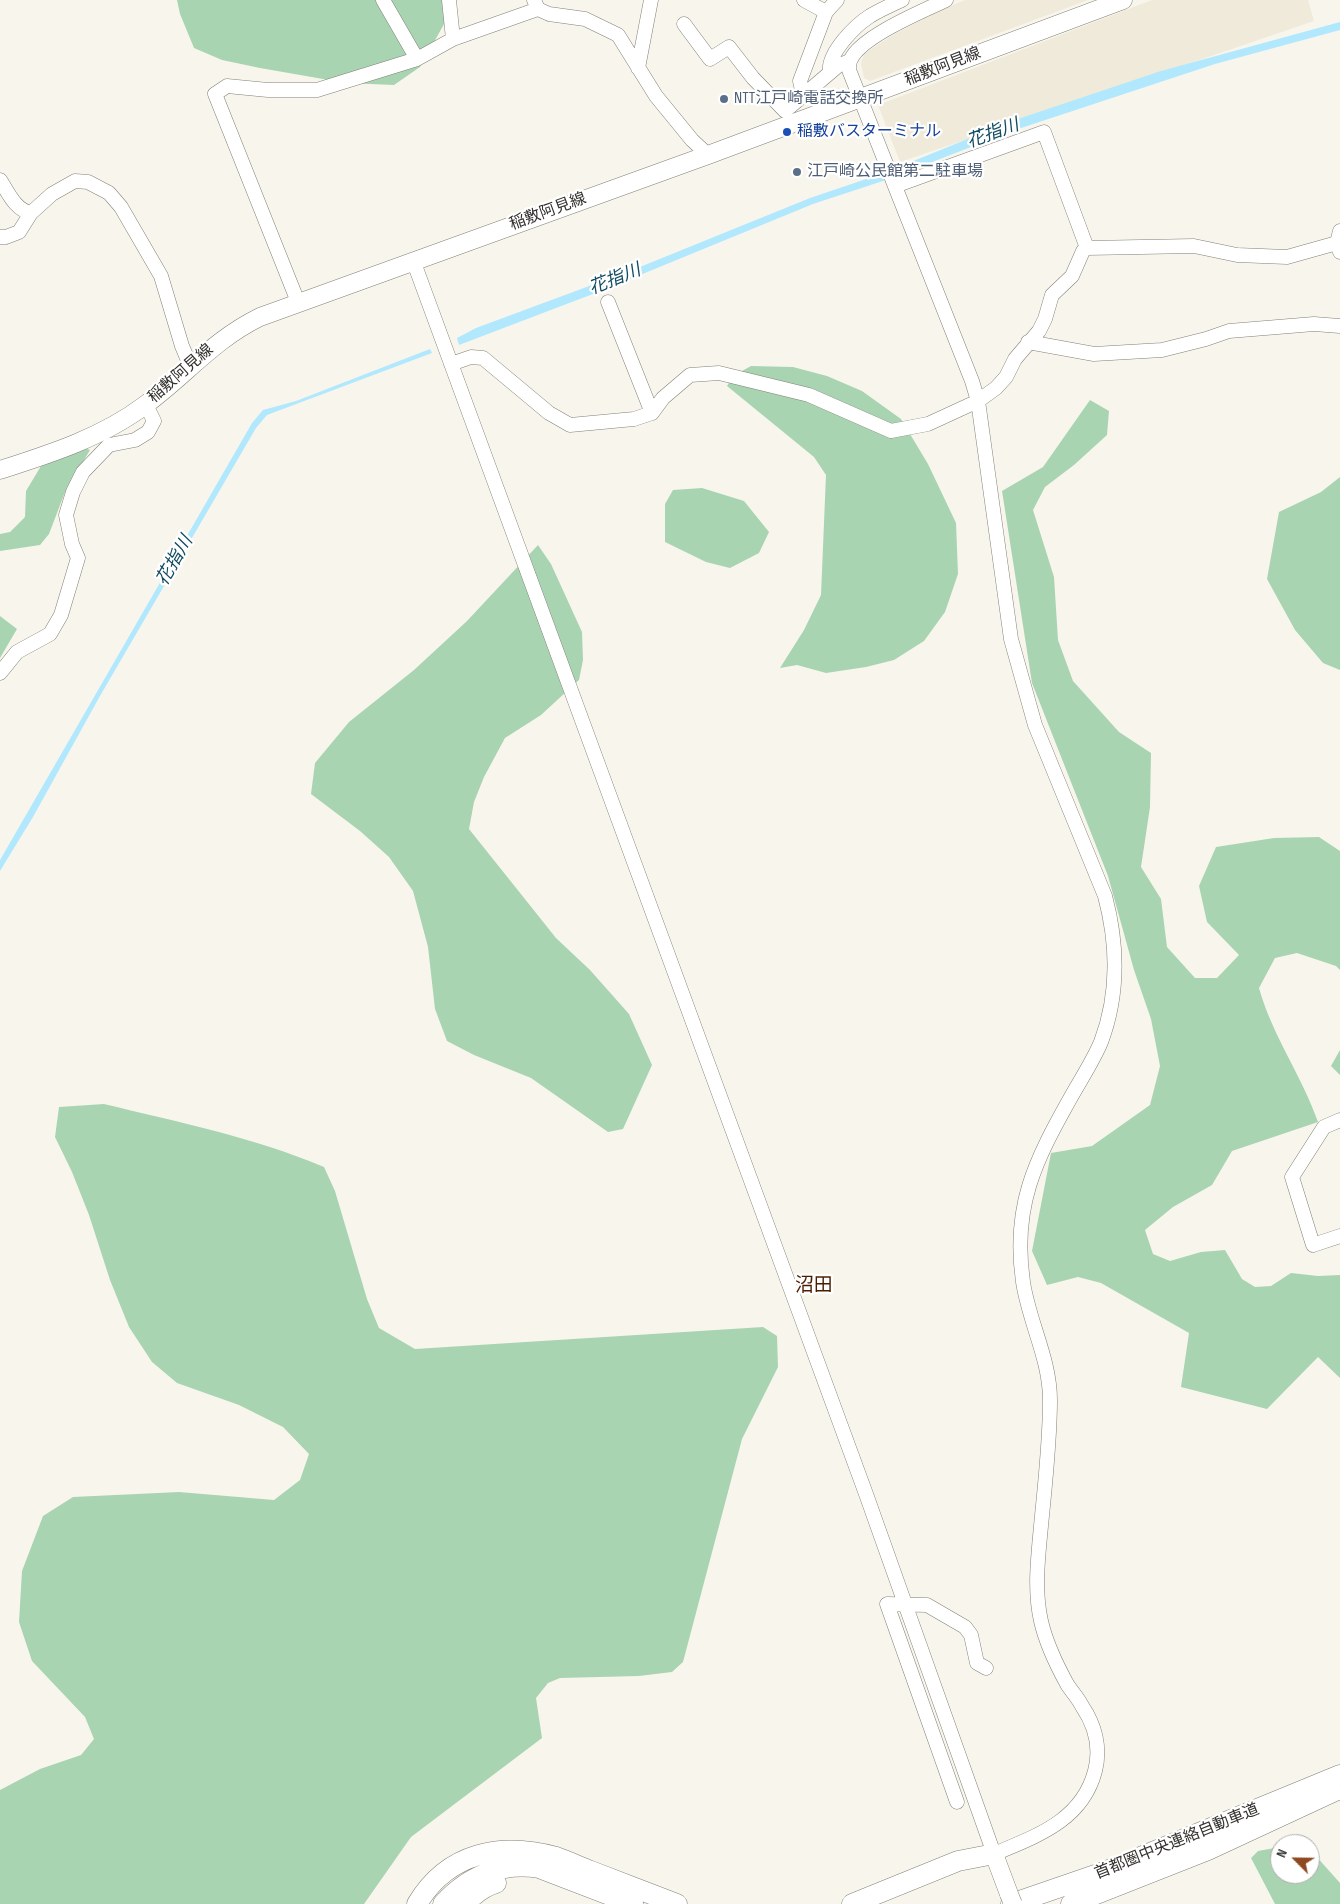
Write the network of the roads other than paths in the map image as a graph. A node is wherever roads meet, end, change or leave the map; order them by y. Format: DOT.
graph roads {
  1 [pos="383,0"];
  2 [pos="449,0"];
  3 [pos="651,0"];
  4 [pos="804,0"];
  5 [pos="837,0"];
  6 [pos="902,0"];
  7 [pos="946,0"];
  8 [pos="1123,0"];
  9 [pos="536,5"];
  10 [pos="826,12"];
  11 [pos="684,24"];
  12 [pos="453,39"];
  13 [pos="418,59"];
  14 [pos="850,61"];
  15 [pos="638,68"];
  16 [pos="830,72"];
  17 [pos="803,95"];
  18 [pos="860,99"];
  19 [pos="708,155"];
  20 [pos="0,180"];
  21 [pos="895,185"];
  22 [pos="31,213"];
  23 [pos="0,237"];
  24 [pos="1339,242"];
  25 [pos="1087,248"];
  26 [pos="413,260"];
  27 [pos="298,302"];
  28 [pos="608,302"];
  29 [pos="1340,326"];
  30 [pos="1028,342"];
  31 [pos="451,364"];
  32 [pos="190,365"];
  33 [pos="978,401"];
  34 [pos="146,405"];
  35 [pos="652,413"];
  36 [pos="0,470"];
  37 [pos="0,672"];
  38 [pos="1340,1120"];
  39 [pos="1340,1236"];
  40 [pos="904,1603"];
  41 [pos="986,1668"];
  42 [pos="1340,1775"];
  43 [pos="1340,1789"];
  44 [pos="957,1802"];
  45 [pos="994,1854"];
  46 [pos="586,1878"];
  47 [pos="1011,1901"];
  48 [pos="417,1904"];
  49 [pos="429,1904"];
  50 [pos="442,1904"];
  51 [pos="465,1904"];
  52 [pos="633,1904"];
  53 [pos="677,1904"];
  54 [pos="852,1904"];
  55 [pos="880,1904"];
  56 [pos="1070,1904"];
  1 -- 13 [label="street"];
  2 -- 12 [label="street"];
  3 -- 15 [label="street"];
  4 -- 10 [label="street"];
  5 -- 10 [label="street"];
  6 -- 16 [label="street"];
  7 -- 14 [label="street"];
  8 -- 18 [label="main road, 稲敷阿見線"];
  9 -- 12 [label="street"];
  9 -- 15 [label="street"];
  10 -- 17 [label="street"];
  11 -- 17 [label="street"];
  12 -- 13 [label="street"];
  13 -- 27 [label="street"];
  14 -- 16 [label="street"];
  14 -- 18 [label="street"];
  15 -- 19 [label="street"];
  16 -- 17 [label="street"];
  18 -- 19 [label="main road, 稲敷阿見線"];
  18 -- 21 [label="street"];
  19 -- 26 [label="main road, 稲敷阿見線"];
  20 -- 22 [label="street"];
  21 -- 25 [label="street"];
  21 -- 33 [label="street"];
  22 -- 23 [label="street"];
  22 -- 32 [label="street"];
  24 -- 25 [label="street"];
  25 -- 30 [label="street"];
  26 -- 27 [label="main road, 稲敷阿見線"];
  26 -- 31 [label="street"];
  27 -- 32 [label="main road, 稲敷阿見線"];
  28 -- 35 [label="street"];
  29 -- 30 [label="street"];
  30 -- 33 [label="street"];
  31 -- 35 [label="street"];
  31 -- 40 [label="street"];
  32 -- 34 [label="main road, 稲敷阿見線"];
  33 -- 35 [label="street"];
  33 -- 45 [label="street"];
  34 -- 36 [label="main road, 稲敷阿見線"];
  34 -- 37 [label="street"];
  38 -- 39 [label="street"];
  40 -- 41 [label="street"];
  40 -- 44 [label="street"];
  40 -- 45 [label="street"];
  42 -- 47 [label="highway, 首都圏中央連絡自動車道"];
  43 -- 56 [label="highway, 首都圏中央連絡自動車道"];
  45 -- 47 [label="main road"];
  45 -- 54 [label="highway"];
  45 -- 55 [label="highway"];
  46 -- 48 [label="highway"];
  46 -- 49 [label="highway"];
  46 -- 50 [label="highway"];
  46 -- 51 [label="highway"];
  46 -- 52 [label="highway"];
  46 -- 53 [label="highway"];
}
